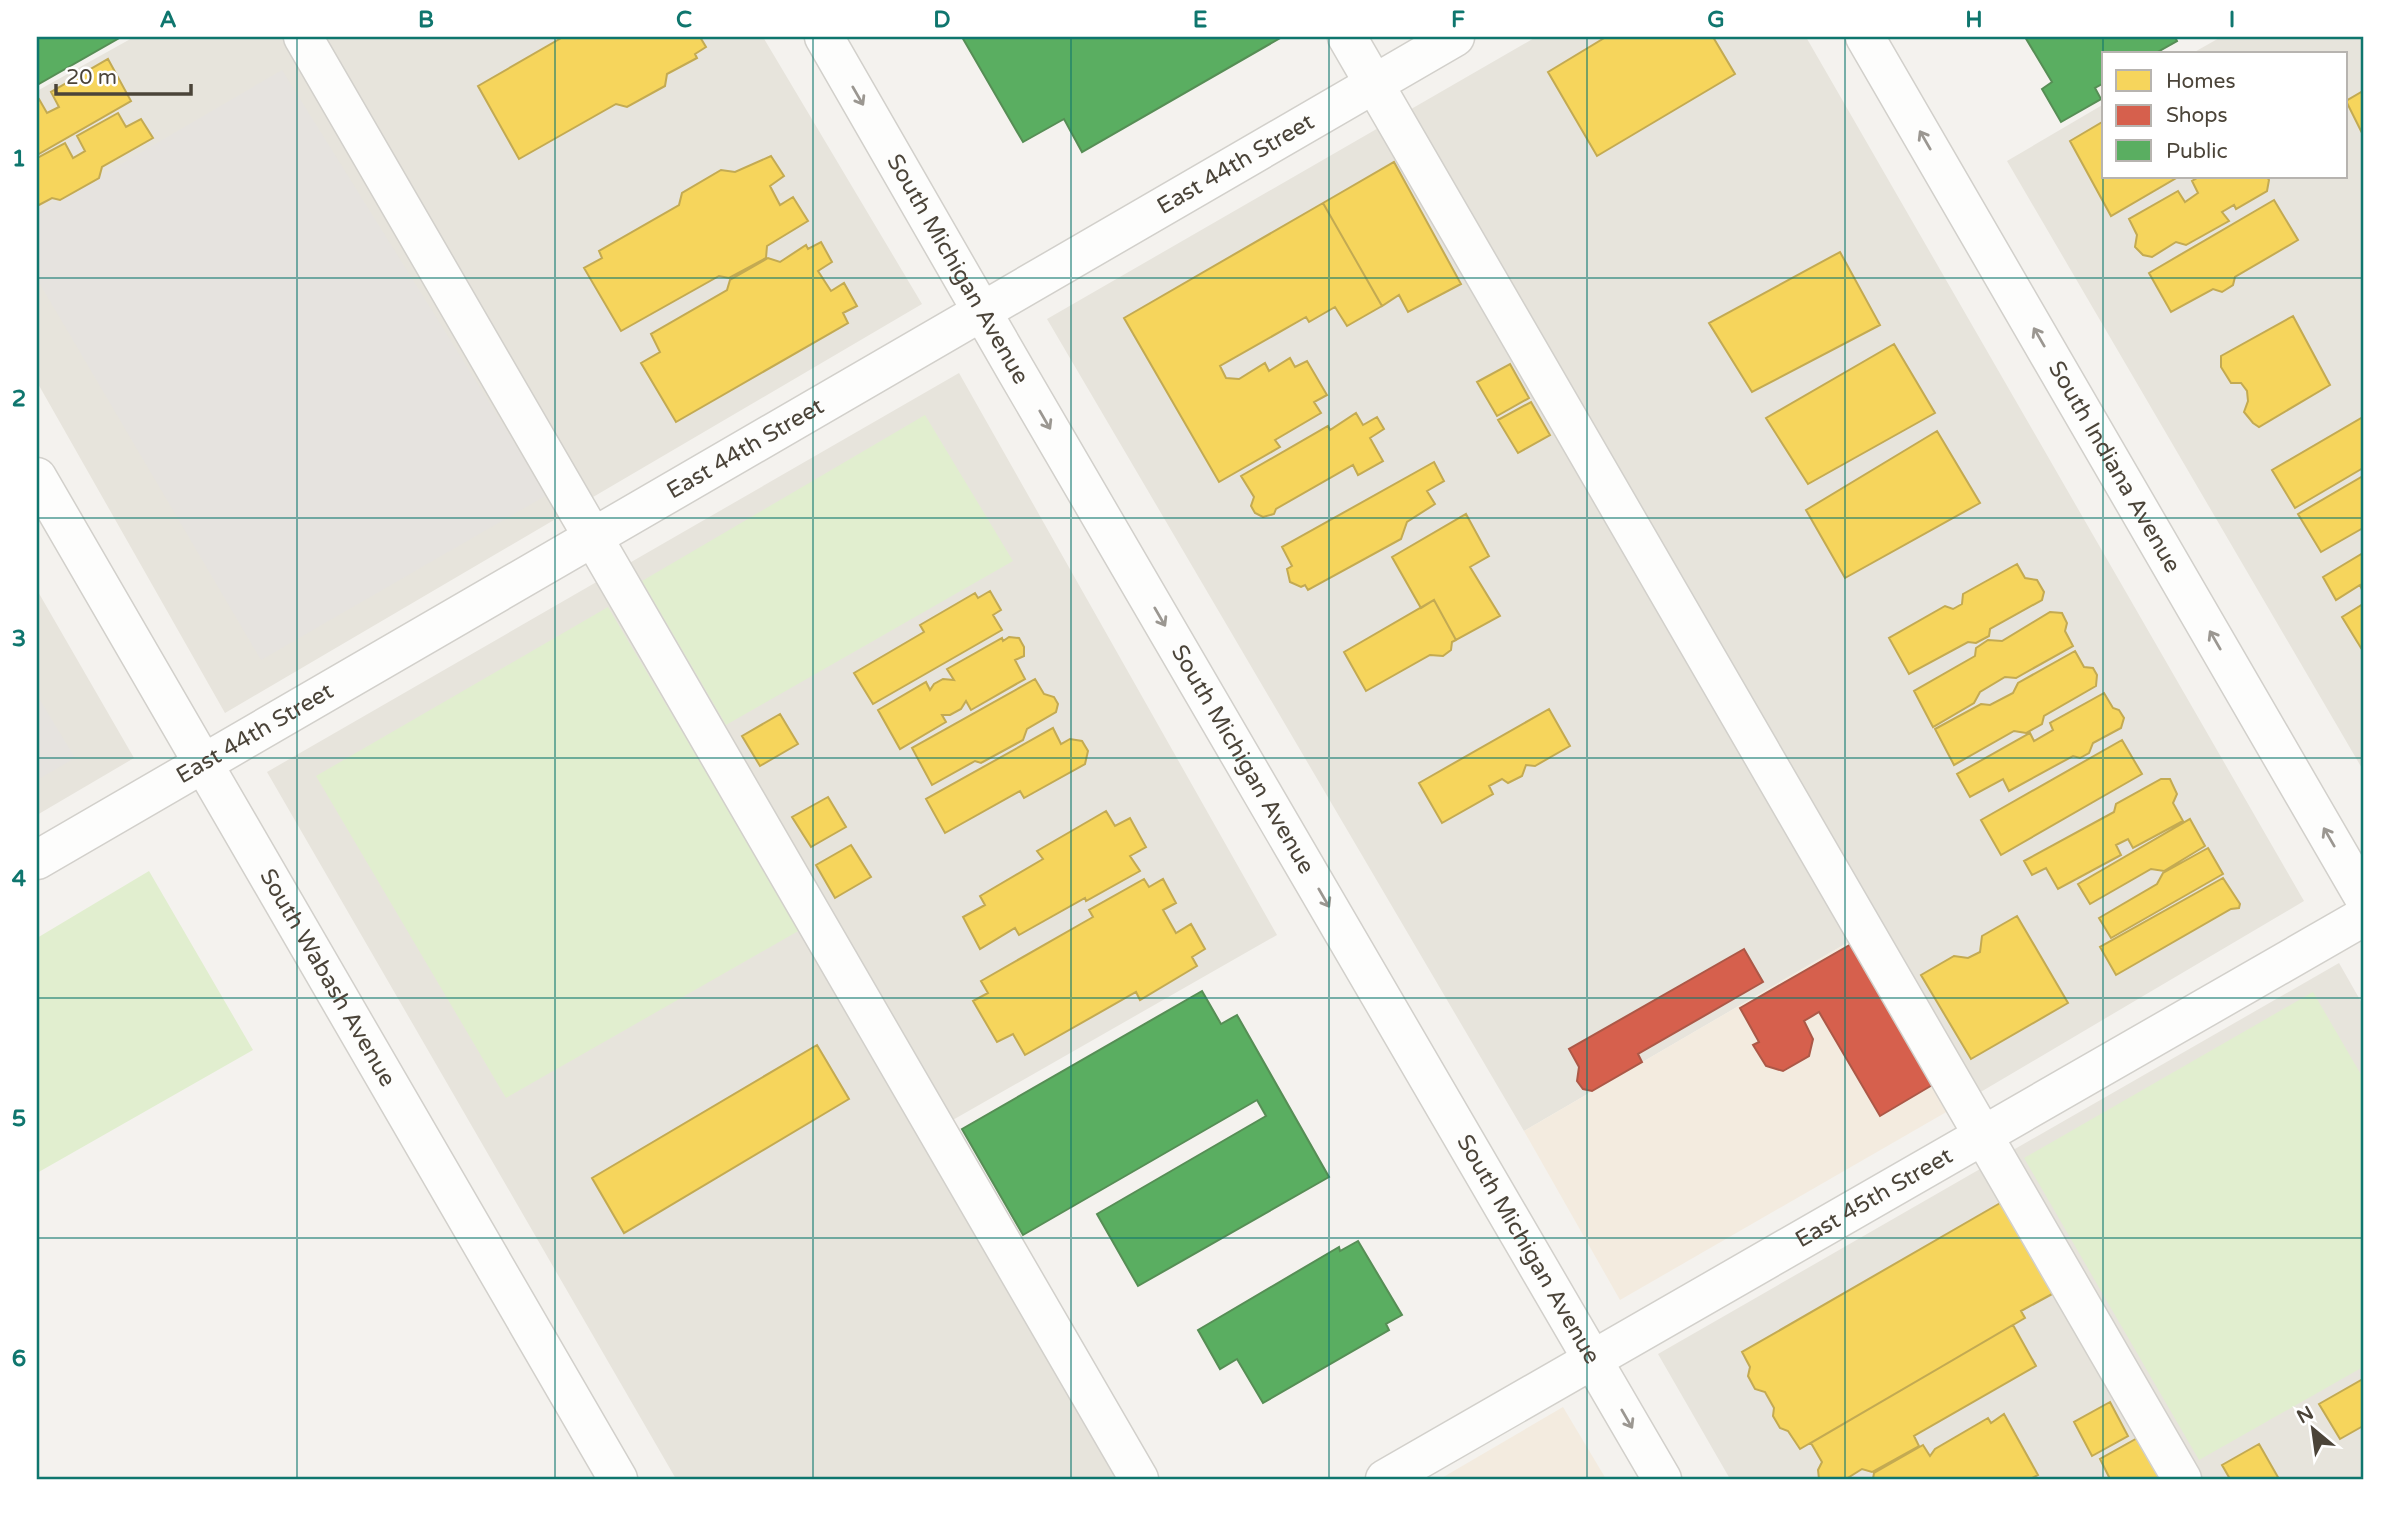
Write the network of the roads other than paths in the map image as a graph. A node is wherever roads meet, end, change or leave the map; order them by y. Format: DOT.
graph roads {
  1 [pos="303,37"];
  2 [pos="824,37"];
  3 [pos="1347,37"];
  4 [pos="1455,37"];
  5 [pos="1865,37"];
  6 [pos="1374,83"];
  7 [pos="982,311"];
  8 [pos="37,477"];
  9 [pos="593,537"];
  10 [pos="203,764"];
  11 [pos="37,860"];
  12 [pos="2363,896"];
  13 [pos="2363,917"];
  14 [pos="1981,1136"];
  15 [pos="1593,1360"];
  16 [pos="618,1479"];
  17 [pos="1139,1479"];
  18 [pos="1385,1479"];
  19 [pos="1662,1479"];
  20 [pos="2182,1479"];
  1 -- 9 [label="street"];
  2 -- 7 [label="street, South Michigan Avenue, one-way"];
  3 -- 6 [label="street"];
  4 -- 6 [label="street, East 44th Street"];
  12 -- 5 [label="street, South Indiana Avenue, one-way"];
  6 -- 7 [label="street, East 44th Street"];
  6 -- 14 [label="street"];
  7 -- 9 [label="street, East 44th Street"];
  7 -- 15 [label="street, South Michigan Avenue, one-way"];
  8 -- 10 [label="street, South Wabash Avenue"];
  9 -- 10 [label="street, East 44th Street"];
  9 -- 17 [label="street"];
  10 -- 11 [label="street, East 44th Street"];
  10 -- 16 [label="street, South Wabash Avenue"];
  13 -- 14 [label="street, East 45th Street"];
  14 -- 15 [label="street, East 45th Street"];
  14 -- 20 [label="street"];
  15 -- 18 [label="street, East 45th Street"];
  15 -- 19 [label="street, South Michigan Avenue, one-way"];
}
